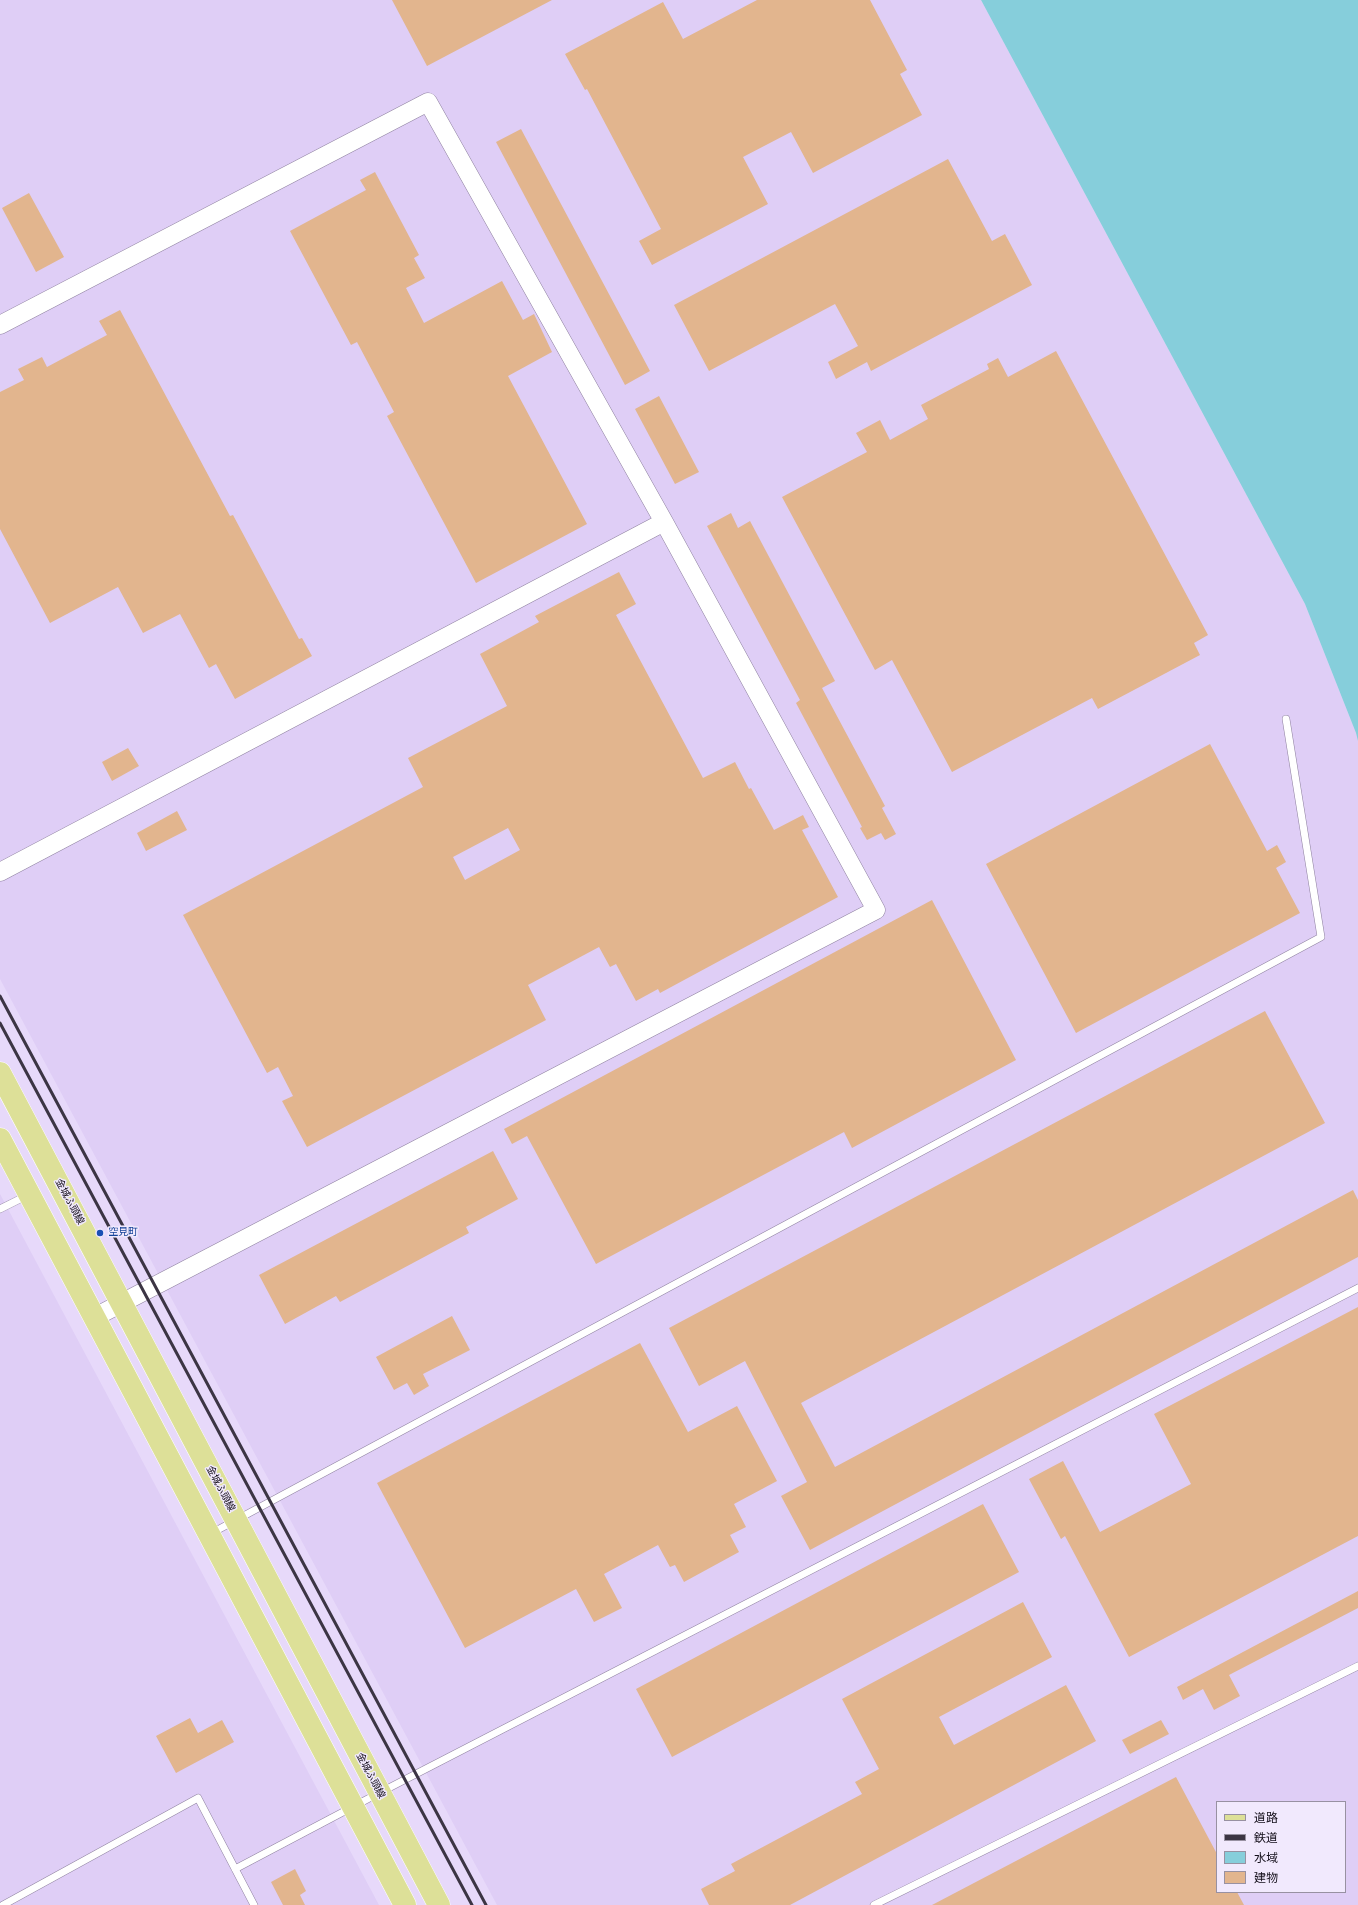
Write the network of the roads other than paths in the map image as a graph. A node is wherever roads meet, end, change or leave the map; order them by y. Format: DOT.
graph roads {
  1 [pos="0,325"];
  2 [pos="664,522"];
  3 [pos="1286,719"];
  4 [pos="0,872"];
  5 [pos="0,1074"];
  6 [pos="0,1139"];
  7 [pos="29,1194"];
  8 [pos="0,1210"];
  9 [pos="1358,1288"];
  10 [pos="123,1304"];
  11 [pos="95,1318"];
  12 [pos="236,1520"];
  13 [pos="208,1534"];
  14 [pos="1358,1666"];
  15 [pos="379,1793"];
  16 [pos="353,1806"];
  17 [pos="235,1869"];
  18 [pos="3,1905"];
  19 [pos="254,1905"];
  20 [pos="406,1905"];
  21 [pos="439,1905"];
  22 [pos="874,1905"];
  1 -- 2 [label="street"];
  2 -- 4 [label="street"];
  2 -- 10 [label="street"];
  3 -- 12 [label="lane"];
  5 -- 10 [label="main road, 金城ふ頭線"];
  6 -- 7 [label="main road"];
  7 -- 8 [label="lane"];
  7 -- 11 [label="main road"];
  9 -- 15 [label="lane"];
  10 -- 11 [label="street"];
  10 -- 12 [label="main road, 金城ふ頭線"];
  11 -- 13 [label="main road"];
  12 -- 13 [label="lane"];
  12 -- 15 [label="main road, 金城ふ頭線"];
  13 -- 16 [label="main road"];
  14 -- 22 [label="lane"];
  15 -- 16 [label="lane"];
  15 -- 21 [label="main road, 金城ふ頭線"];
  16 -- 17 [label="lane"];
  16 -- 20 [label="main road"];
  17 -- 18 [label="lane"];
  17 -- 19 [label="lane"];
}
